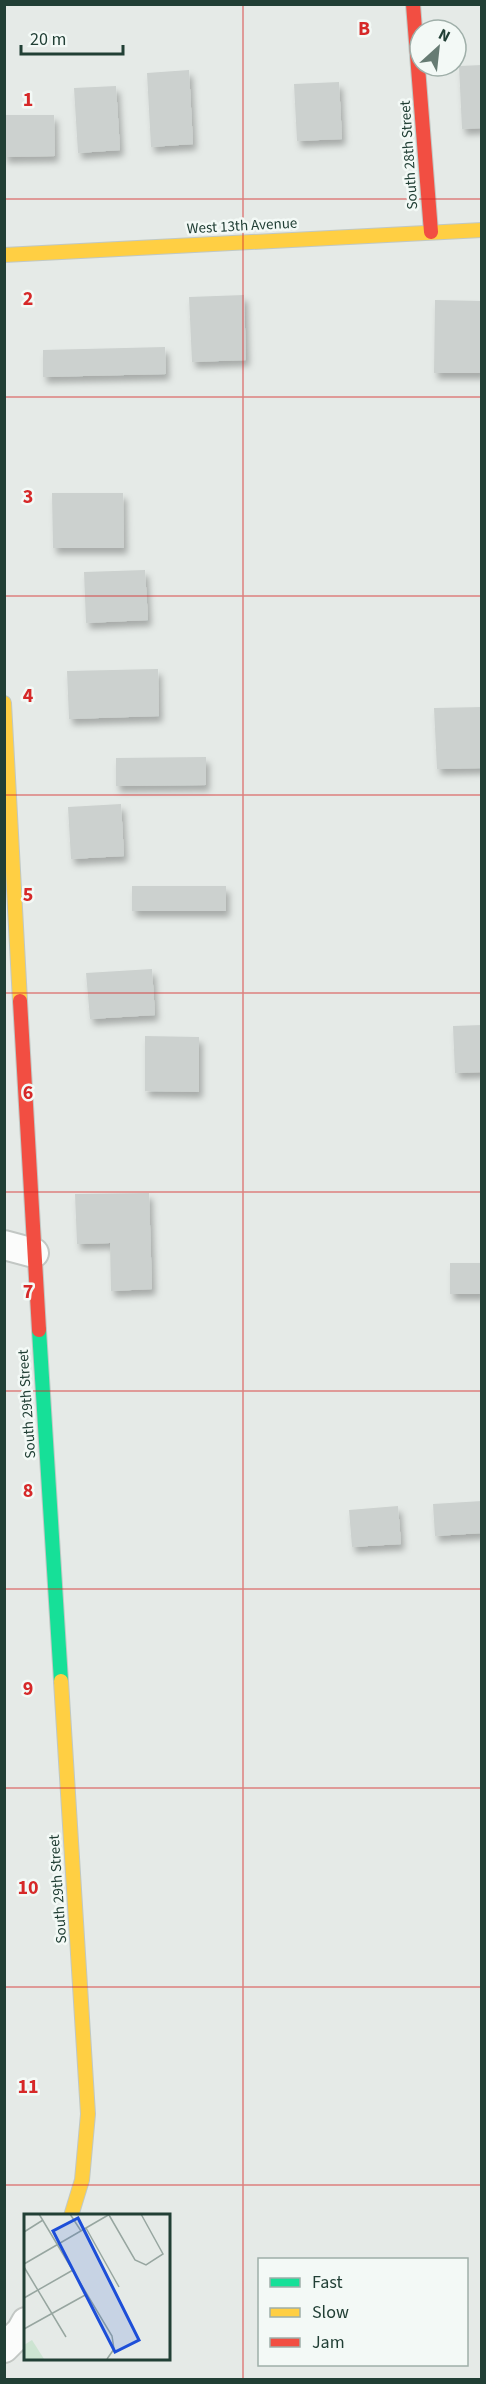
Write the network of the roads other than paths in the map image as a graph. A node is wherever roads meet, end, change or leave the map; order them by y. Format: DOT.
graph roads {
  1 [pos="413,4"];
  2 [pos="482,230"];
  3 [pos="431,232"];
  4 [pos="4,255"];
  5 [pos="4,703"];
  6 [pos="6,770"];
  7 [pos="4,1245"];
  8 [pos="34,1253"];
  9 [pos="72,2214"];
  10 [pos="24,2326"];
  11 [pos="4,2348"];
  1 -- 3 [label="street, South 28th Street"];
  2 -- 3 [label="street, West 13th Avenue"];
  3 -- 4 [label="street, West 13th Avenue"];
  5 -- 6 [label="street, South 29th Street"];
  6 -- 8 [label="street, South 29th Street"];
  7 -- 8 [label="street"];
  8 -- 9 [label="street, South 29th Street"];
  10 -- 11 [label="street"];
}
